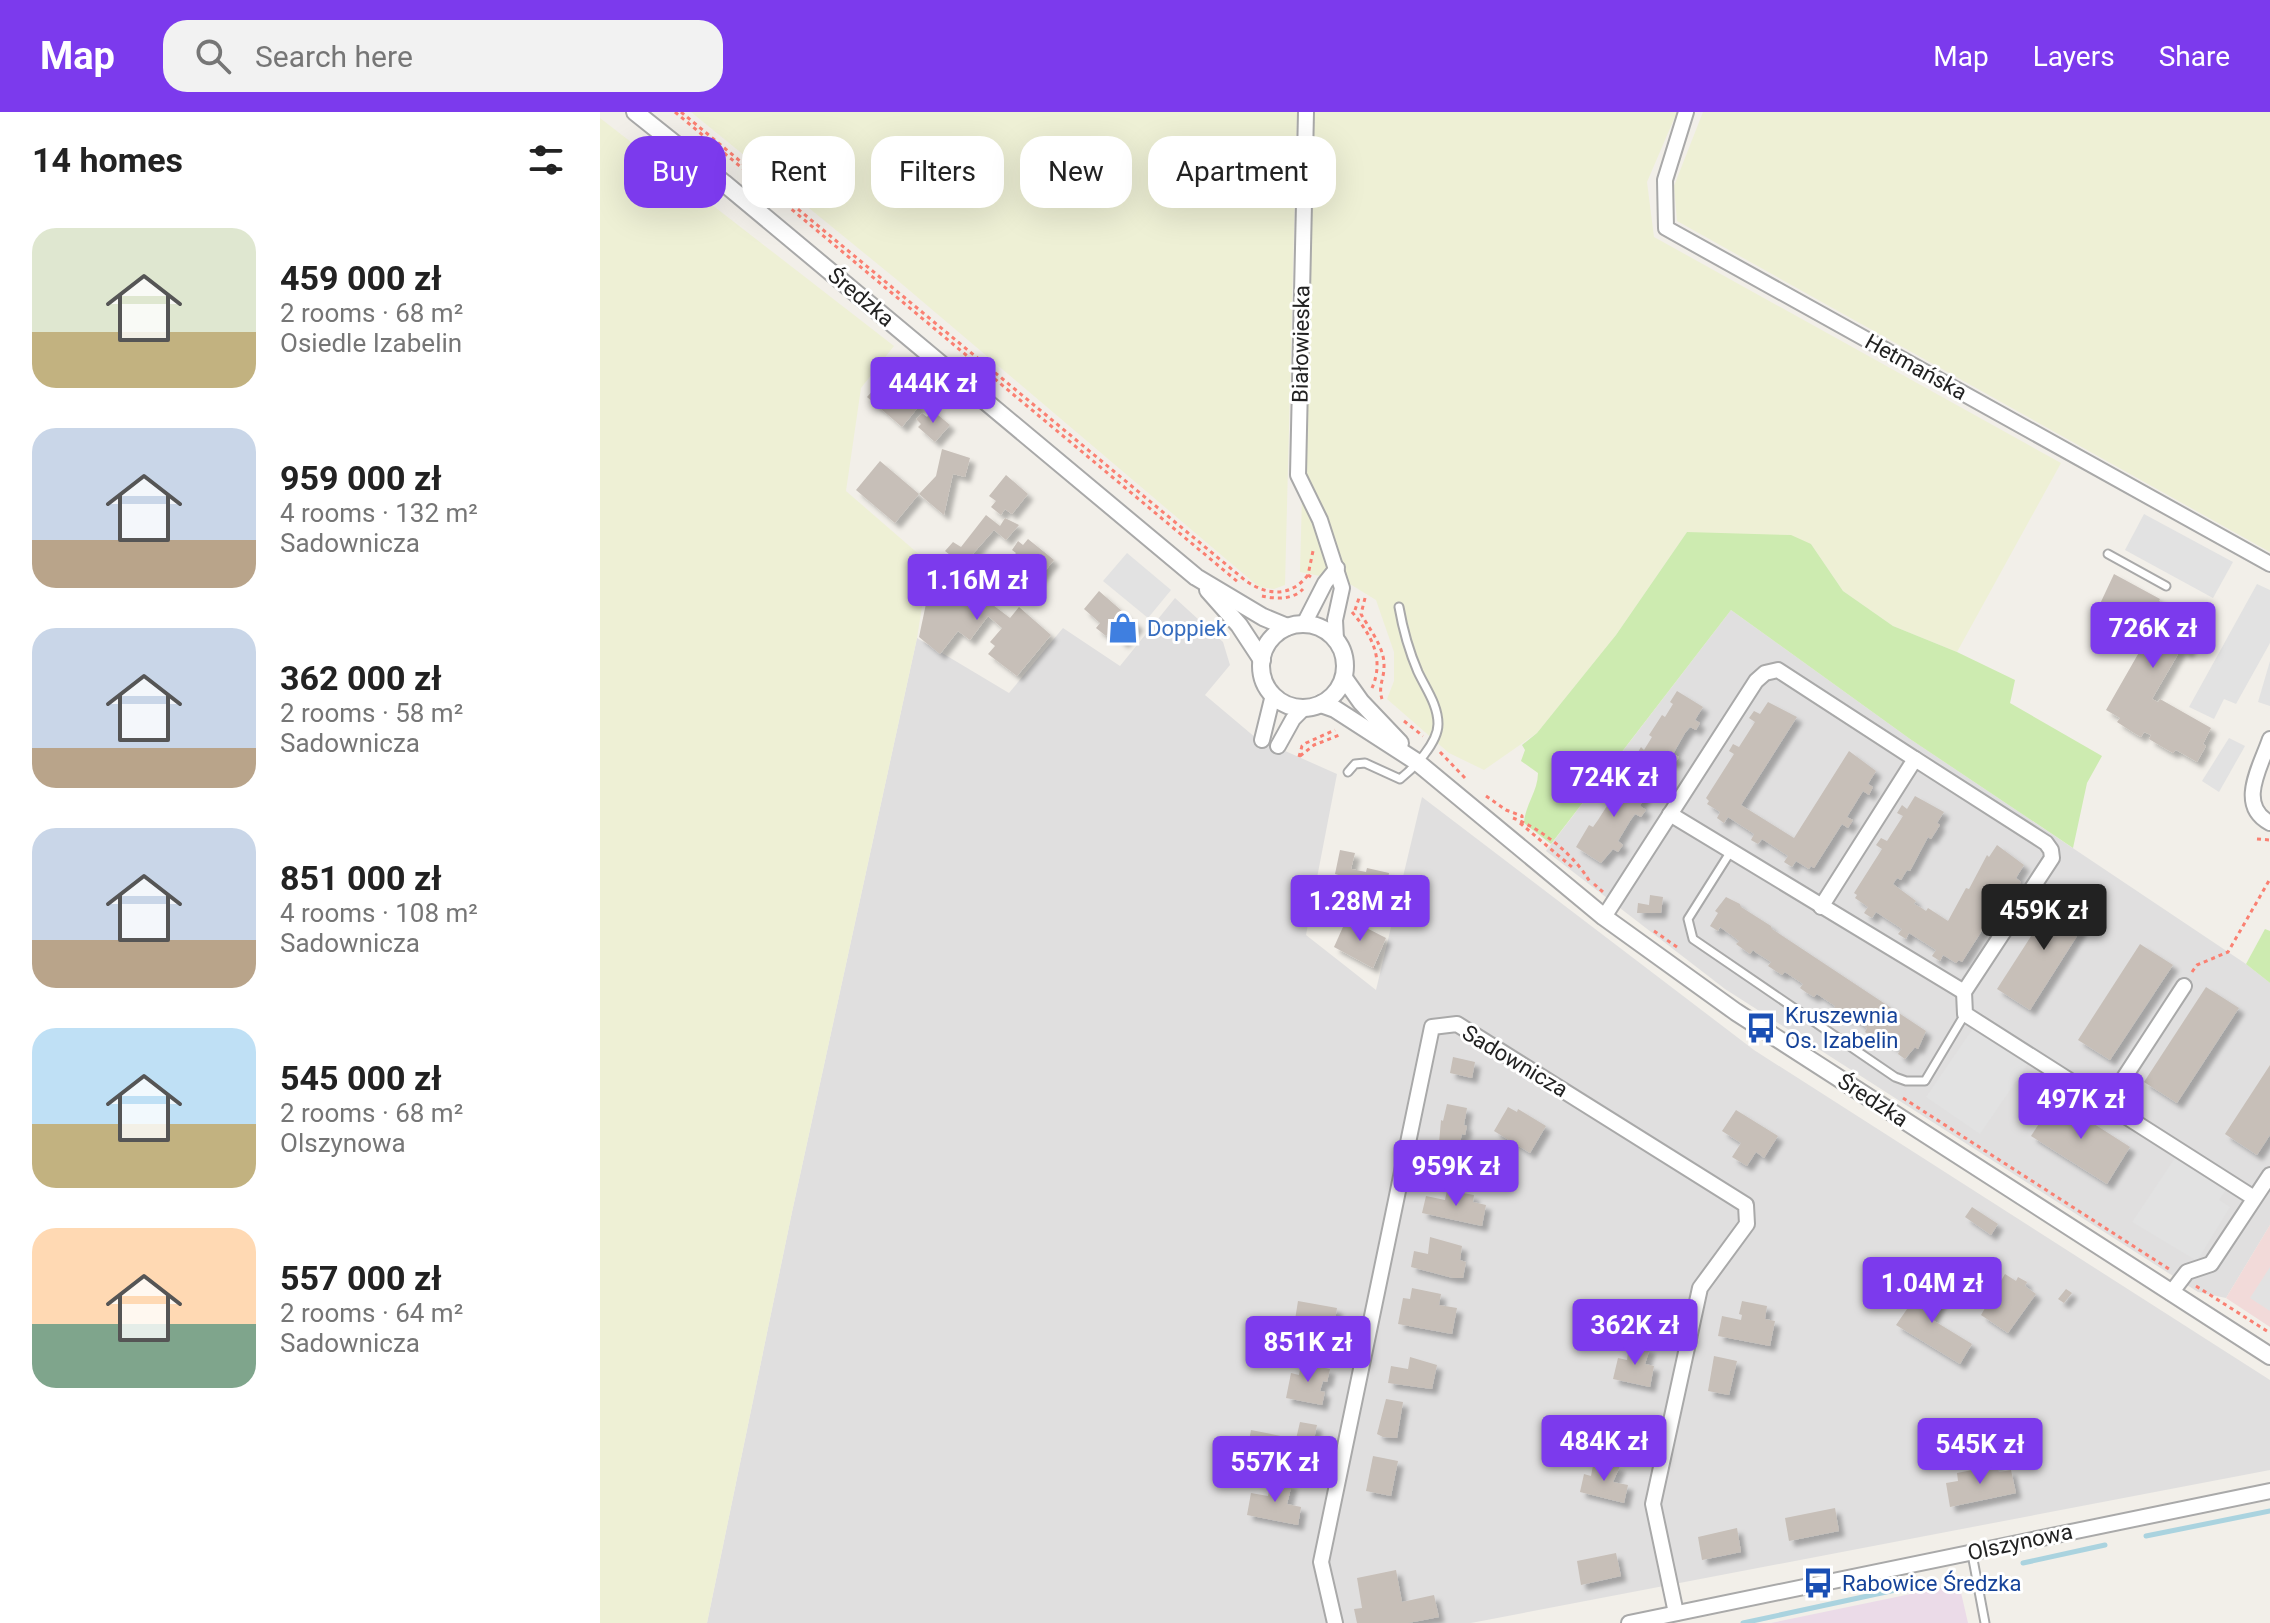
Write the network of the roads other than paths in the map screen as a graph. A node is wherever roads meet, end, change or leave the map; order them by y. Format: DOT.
graph roads {
  1 [pos="635,112"];
  2 [pos="1306,112"];
  3 [pos="1686,112"];
  4 [pos="2108,554"];
  5 [pos="2270,564"];
  6 [pos="1337,568"];
  7 [pos="1196,577"];
  8 [pos="2166,586"];
  9 [pos="1399,607"];
  10 [pos="1304,624"];
  11 [pos="1287,627"];
  12 [pos="1336,639"];
  13 [pos="1262,660"];
  14 [pos="1344,678"];
  15 [pos="1273,695"];
  16 [pos="1321,704"];
  17 [pos="1304,708"];
  18 [pos="2270,739"];
  19 [pos="1262,740"];
  20 [pos="1278,746"];
  21 [pos="1915,759"];
  22 [pos="1417,762"];
  23 [pos="1348,772"];
  24 [pos="1670,814"];
  25 [pos="2270,823"];
  26 [pos="1731,851"];
  27 [pos="1821,907"];
  28 [pos="1604,917"];
  29 [pos="2184,986"];
  30 [pos="1964,992"];
  31 [pos="1965,1014"];
  32 [pos="2107,1104"];
  33 [pos="2270,1175"];
  34 [pos="2254,1198"];
  35 [pos="2171,1293"];
  36 [pos="2270,1356"];
  37 [pos="2270,1491"];
  38 [pos="1971,1551"];
  39 [pos="1676,1613"];
  40 [pos="1335,1623"];
  41 [pos="1629,1623"];
  42 [pos="1985,1623"];
  1 -- 7 [label="street, Średzka"];
  2 -- 6 [label="street, Białowieska"];
  3 -- 5 [label="street, Hetmańska"];
  4 -- 8 [label="lane"];
  6 -- 10 [label="street"];
  6 -- 12 [label="street, Białowieska"];
  7 -- 11 [label="street, Średzka"];
  7 -- 13 [label="street, Średzka"];
  9 -- 22 [label="lane"];
  10 -- 11 [label="street"];
  10 -- 12 [label="street"];
  11 -- 13 [label="street"];
  12 -- 14 [label="street"];
  13 -- 15 [label="street"];
  14 -- 16 [label="street"];
  14 -- 22 [label="street, Średzka"];
  15 -- 17 [label="street"];
  15 -- 19 [label="street"];
  16 -- 17 [label="street"];
  16 -- 22 [label="street, Średzka"];
  17 -- 20 [label="street"];
  18 -- 25 [label="street"];
  21 -- 24 [label="street"];
  21 -- 27 [label="street"];
  21 -- 30 [label="street"];
  22 -- 23 [label="lane"];
  22 -- 28 [label="street, Średzka"];
  24 -- 26 [label="street"];
  24 -- 28 [label="street"];
  26 -- 27 [label="street"];
  26 -- 31 [label="lane"];
  27 -- 30 [label="street"];
  28 -- 35 [label="street, Średzka"];
  29 -- 32 [label="street"];
  30 -- 31 [label="street"];
  31 -- 32 [label="street"];
  32 -- 34 [label="street"];
  33 -- 34 [label="street"];
  34 -- 35 [label="street"];
  35 -- 36 [label="street, Średzka"];
  37 -- 38 [label="street, Olszynowa"];
  38 -- 39 [label="street, Olszynowa"];
  38 -- 42 [label="lane"];
  39 -- 40 [label="street, Sadownicza"];
  39 -- 41 [label="street, Olszynowa"];
}
